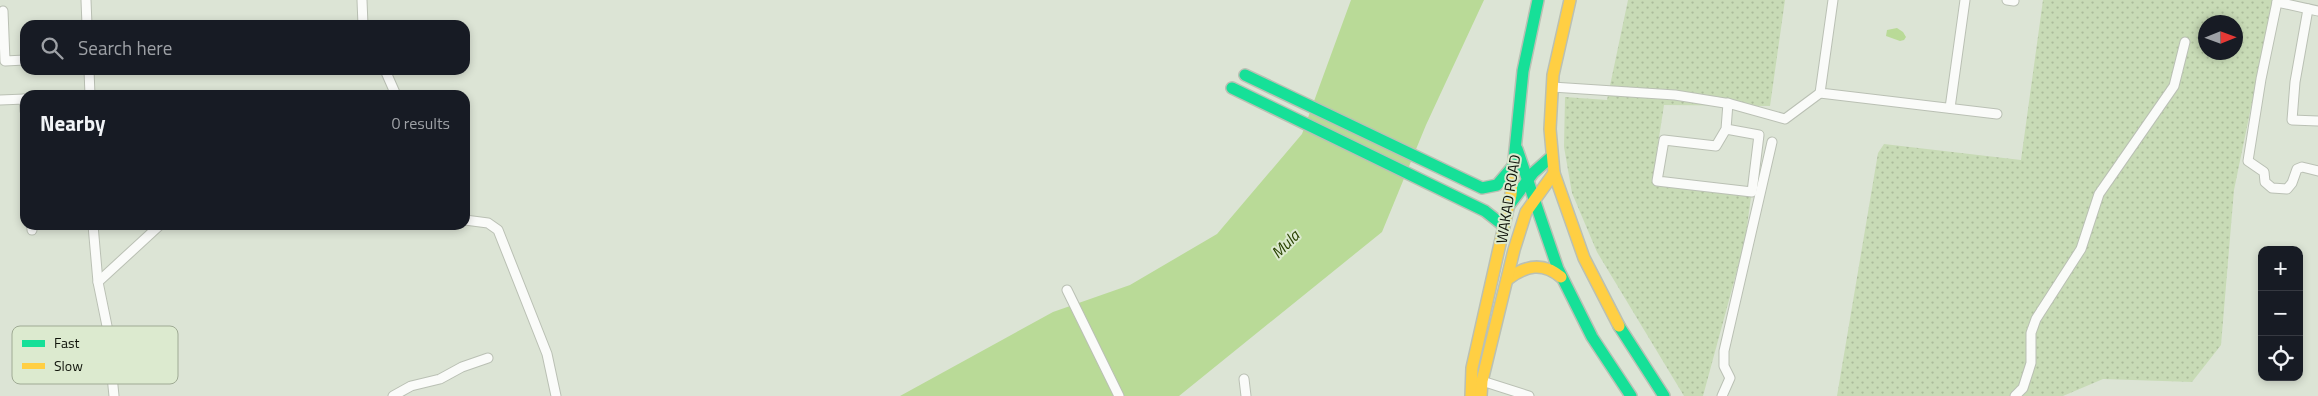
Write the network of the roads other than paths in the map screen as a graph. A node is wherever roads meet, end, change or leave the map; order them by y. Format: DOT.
graph roads {
  1 [pos="86,0"];
  2 [pos="362,0"];
  3 [pos="1538,0"];
  4 [pos="1570,0"];
  5 [pos="1833,0"];
  6 [pos="1965,0"];
  7 [pos="2278,1"];
  8 [pos="2308,9"];
  9 [pos="3,11"];
  10 [pos="2318,11"];
  11 [pos="87,20"];
  12 [pos="363,20"];
  13 [pos="2185,42"];
  14 [pos="20,60"];
  15 [pos="89,75"];
  16 [pos="387,75"];
  17 [pos="1245,75"];
  18 [pos="1552,87"];
  19 [pos="1232,88"];
  20 [pos="90,90"];
  21 [pos="394,90"];
  22 [pos="1820,93"];
  23 [pos="20,99"];
  24 [pos="0,100"];
  25 [pos="1728,103"];
  26 [pos="1950,108"];
  27 [pos="1997,114"];
  28 [pos="2318,121"];
  29 [pos="1726,130"];
  30 [pos="1772,142"];
  31 [pos="1516,146"];
  32 [pos="1551,157"];
  33 [pos="1514,165"];
  34 [pos="2318,171"];
  35 [pos="1554,173"];
  36 [pos="1529,180"];
  37 [pos="1534,199"];
  38 [pos="1508,206"];
  39 [pos="470,221"];
  40 [pos="1504,226"];
  41 [pos="93,230"];
  42 [pos="155,230"];
  43 [pos="1562,277"];
  44 [pos="1508,279"];
  45 [pos="98,282"];
  46 [pos="1067,290"];
  47 [pos="107,326"];
  48 [pos="488,358"];
  49 [pos="1244,379"];
  50 [pos="1482,381"];
  51 [pos="393,396"];
  52 [pos="556,396"];
  53 [pos="1119,396"];
  54 [pos="1246,396"];
  55 [pos="1471,396"];
  56 [pos="1481,396"];
  57 [pos="1529,396"];
  58 [pos="1631,396"];
  59 [pos="1664,396"];
  60 [pos="1722,396"];
  61 [pos="2015,396"];
  1 -- 11 [label="street"];
  2 -- 12 [label="street"];
  3 -- 31 [label="main road, WAKAD ROAD"];
  4 -- 18 [label="main road"];
  5 -- 22 [label="street"];
  6 -- 26 [label="street"];
  7 -- 8 [label="street"];
  7 -- 34 [label="street"];
  8 -- 10 [label="street"];
  8 -- 28 [label="street"];
  9 -- 14 [label="street"];
  13 -- 61 [label="street"];
  15 -- 20 [label="street"];
  16 -- 21 [label="street"];
  17 -- 33 [label="main road"];
  18 -- 25 [label="street"];
  18 -- 32 [label="main road"];
  19 -- 40 [label="main road"];
  22 -- 25 [label="street"];
  22 -- 26 [label="street"];
  23 -- 24 [label="street"];
  25 -- 29 [label="street"];
  26 -- 27 [label="street"];
  29 -- 29 [label="street"];
  30 -- 60 [label="street"];
  31 -- 33 [label="main road, WAKAD ROAD"];
  31 -- 36 [label="main road"];
  32 -- 35 [label="main road"];
  32 -- 36 [label="main road"];
  33 -- 38 [label="main road, WAKAD ROAD"];
  35 -- 37 [label="main road, WAKAD ROAD"];
  35 -- 59 [label="main road"];
  36 -- 37 [label="main road"];
  36 -- 38 [label="main road"];
  37 -- 43 [label="main road"];
  37 -- 44 [label="main road, WAKAD ROAD"];
  38 -- 40 [label="main road, WAKAD ROAD"];
  39 -- 52 [label="street"];
  40 -- 55 [label="main road, WAKAD ROAD"];
  41 -- 45 [label="street"];
  42 -- 45 [label="street"];
  43 -- 44 [label="main road"];
  43 -- 58 [label="main road"];
  44 -- 50 [label="main road, WAKAD ROAD"];
  45 -- 47 [label="street"];
  46 -- 53 [label="street"];
  48 -- 51 [label="street"];
  49 -- 54 [label="street"];
  50 -- 56 [label="main road, WAKAD ROAD"];
  50 -- 57 [label="street"];
}
